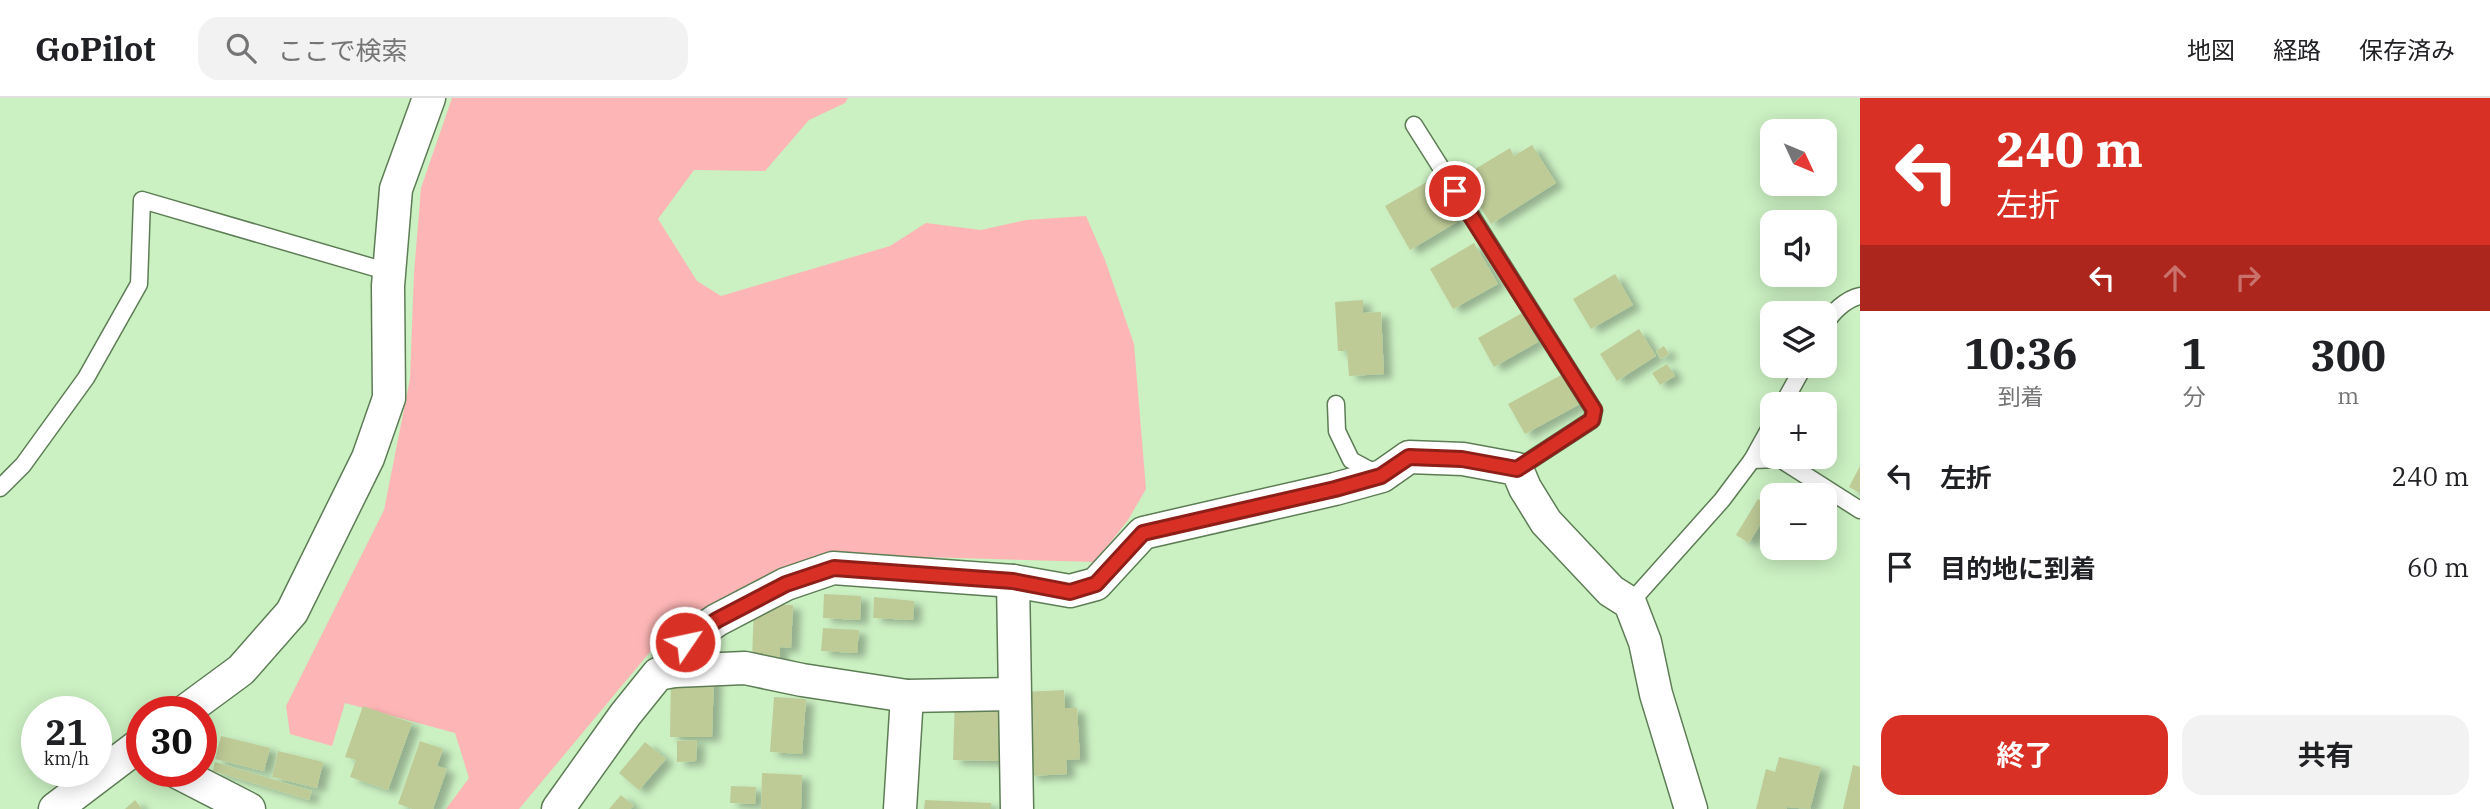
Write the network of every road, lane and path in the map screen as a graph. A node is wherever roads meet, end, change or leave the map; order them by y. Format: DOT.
graph roads {
  1 [pos="429,98"];
  2 [pos="1414,125"];
  3 [pos="389,272"];
  4 [pos="1860,296"];
  5 [pos="1837,309"];
  6 [pos="1336,404"];
  7 [pos="1760,446"];
  8 [pos="1752,460"];
  9 [pos="1517,469"];
  10 [pos="1381,476"];
  11 [pos="0,488"];
  12 [pos="1860,510"];
  13 [pos="1013,581"];
  14 [pos="1630,603"];
  15 [pos="674,671"];
  16 [pos="1013,694"];
  17 [pos="206,696"];
  18 [pos="907,696"];
  19 [pos="126,758"];
  20 [pos="206,787"];
  21 [pos="55,809"];
  22 [pos="249,809"];
  23 [pos="558,809"];
  24 [pos="900,809"];
  25 [pos="1017,809"];
  26 [pos="1691,809"];
  1 -- 3 [label="street"];
  2 -- 9 [label="lane"];
  3 -- 11 [label="lane"];
  3 -- 17 [label="street"];
  4 -- 5 [label="lane"];
  6 -- 10 [label="lane"];
  7 -- 8 [label="lane"];
  8 -- 12 [label="lane"];
  8 -- 14 [label="lane"];
  9 -- 10 [label="street"];
  9 -- 14 [label="street"];
  10 -- 13 [label="street"];
  13 -- 15 [label="street"];
  13 -- 16 [label="street"];
  14 -- 26 [label="street"];
  15 -- 18 [label="street"];
  15 -- 23 [label="street"];
  16 -- 18 [label="street"];
  16 -- 25 [label="street"];
  18 -- 24 [label="street"];
  19 -- 21 [label="street"];
  20 -- 22 [label="street"];
}
